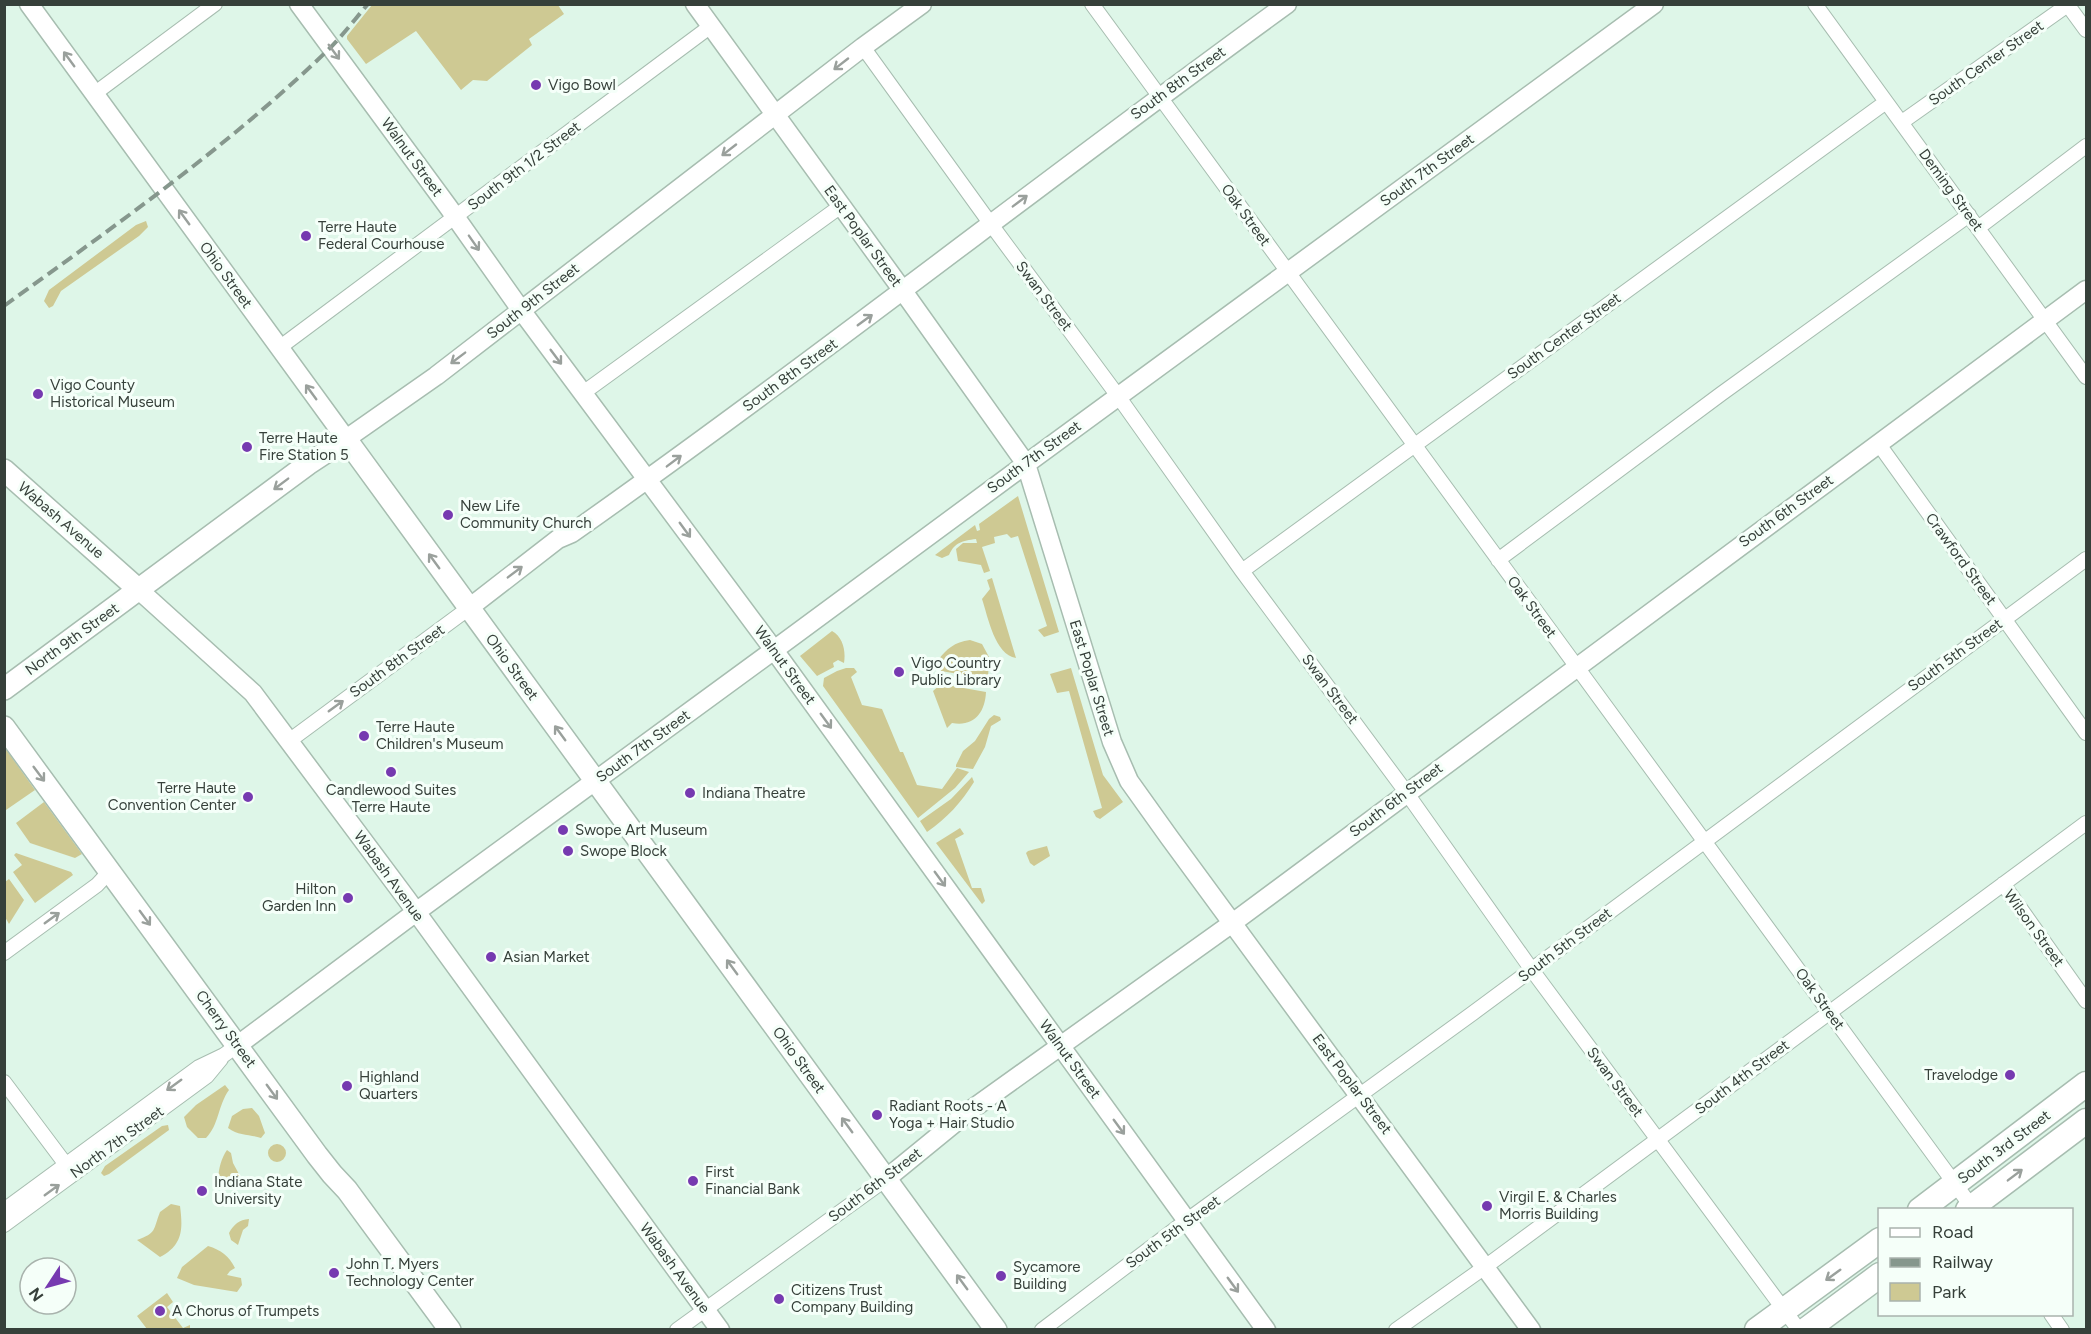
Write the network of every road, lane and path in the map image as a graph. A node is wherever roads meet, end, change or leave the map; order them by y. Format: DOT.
graph roads {
  1 [pos="29,4"];
  2 [pos="214,4"];
  3 [pos="299,4"];
  4 [pos="695,4"];
  5 [pos="921,4"];
  6 [pos="1092,4"];
  7 [pos="1287,4"];
  8 [pos="1654,4"];
  9 [pos="1815,4"];
  10 [pos="2068,5"];
  11 [pos="711,26"];
  12 [pos="2086,30"];
  13 [pos="863,47"];
  14 [pos="94,94"];
  15 [pos="1159,97"];
  16 [pos="1886,102"];
  17 [pos="775,115"];
  18 [pos="1902,122"];
  19 [pos="2086,146"];
  20 [pos="841,206"];
  21 [pos="1969,215"];
  22 [pos="456,217"];
  23 [pos="990,223"];
  24 [pos="1978,228"];
  25 [pos="1288,271"];
  26 [pos="2086,290"];
  27 [pos="903,291"];
  28 [pos="521,310"];
  29 [pos="2045,319"];
  30 [pos="279,348"];
  31 [pos="2086,376"];
  32 [pos="583,393"];
  33 [pos="1118,396"];
  34 [pos="346,439"];
  35 [pos="1878,443"];
  36 [pos="1414,445"];
  37 [pos="1026,464"];
  38 [pos="4,470"];
  39 [pos="648,480"];
  40 [pos="2086,559"];
  41 [pos="1498,560"];
  42 [pos="1242,571"];
  43 [pos="139,590"];
  44 [pos="469,608"];
  45 [pos="2004,619"];
  46 [pos="774,650"];
  47 [pos="1575,667"];
  48 [pos="4,688"];
  49 [pos="4,728"];
  50 [pos="2086,733"];
  51 [pos="289,741"];
  52 [pos="595,780"];
  53 [pos="1406,792"];
  54 [pos="2086,823"];
  55 [pos="1703,841"];
  56 [pos="111,870"];
  57 [pos="2003,884"];
  58 [pos="416,912"];
  59 [pos="1231,924"];
  60 [pos="4,953"];
  61 [pos="1532,970"];
  62 [pos="2086,1001"];
  63 [pos="1829,1012"];
  64 [pos="1061,1045"];
  65 [pos="231,1050"];
  66 [pos="4,1082"];
  67 [pos="2086,1084"];
  68 [pos="1361,1095"];
  69 [pos="2086,1121"];
  70 [pos="1658,1139"];
  71 [pos="70,1170"];
  72 [pos="886,1179"];
  73 [pos="1955,1184"];
  74 [pos="1921,1208"];
  75 [pos="1971,1208"];
  76 [pos="4,1210"];
  77 [pos="1186,1221"];
  78 [pos="4,1225"];
  79 [pos="1878,1241"];
  80 [pos="1485,1267"];
  81 [pos="1878,1276"];
  82 [pos="704,1309"];
  83 [pos="1784,1310"];
  84 [pos="2052,1316"];
  85 [pos="450,1329"];
  86 [pos="677,1329"];
  87 [pos="720,1329"];
  88 [pos="996,1329"];
  89 [pos="1042,1329"];
  90 [pos="1266,1329"];
  91 [pos="1396,1329"];
  92 [pos="1531,1329"];
  93 [pos="1757,1329"];
  94 [pos="1799,1329"];
  95 [pos="1806,1329"];
  96 [pos="2062,1329"];
  14 -- 1 [label="street, Ohio Street, one-way"];
  2 -- 14 [label="street"];
  3 -- 22 [label="street, Walnut Street, one-way"];
  4 -- 11 [label="street, East Poplar Street"];
  5 -- 13 [label="street, South 9th Street"];
  6 -- 15 [label="street, Oak Street"];
  7 -- 15 [label="street, South 8th Street"];
  8 -- 25 [label="street, South 7th Street"];
  9 -- 16 [label="street, Deming Street"];
  10 -- 12 [label="street"];
  10 -- 18 [label="street, South Center Street"];
  11 -- 17 [label="street, East Poplar Street"];
  11 -- 22 [label="street, South 9th 1/2 Street"];
  13 -- 17 [label="street, South 9th Street, one-way"];
  13 -- 23 [label="street, Swan Street"];
  30 -- 14 [label="street, Ohio Street, one-way"];
  23 -- 15 [label="street, South 8th Street, one-way"];
  15 -- 25 [label="street, Oak Street"];
  16 -- 18 [label="street, Deming Street"];
  16 -- 36 [label="street, South Center Street"];
  17 -- 20 [label="street, East Poplar Street"];
  17 -- 28 [label="street, South 9th Street, one-way"];
  18 -- 21 [label="street, Deming Street"];
  19 -- 24 [label="street"];
  20 -- 27 [label="street, East Poplar Street"];
  20 -- 32 [label="street"];
  21 -- 24 [label="street, Deming Street"];
  21 -- 41 [label="street"];
  22 -- 28 [label="street, Walnut Street, one-way"];
  22 -- 30 [label="street, South 9th 1/2 Street"];
  23 -- 27 [label="street, South 8th Street"];
  23 -- 33 [label="street, Swan Street"];
  24 -- 29 [label="street, Deming Street"];
  25 -- 33 [label="street, South 7th Street"];
  25 -- 36 [label="street, Oak Street"];
  26 -- 29 [label="street, South 6th Street"];
  27 -- 37 [label="street, East Poplar Street"];
  39 -- 27 [label="street, South 8th Street, one-way"];
  28 -- 32 [label="street, Walnut Street, one-way"];
  28 -- 34 [label="street, South 9th Street, one-way"];
  29 -- 31 [label="street, Deming Street"];
  29 -- 35 [label="street, South 6th Street"];
  34 -- 30 [label="street, Ohio Street, one-way"];
  32 -- 39 [label="street, Walnut Street"];
  33 -- 37 [label="street, South 7th Street"];
  33 -- 42 [label="street, Swan Street"];
  34 -- 43 [label="main road, South 9th Street, one-way"];
  44 -- 34 [label="main road, Ohio Street, one-way"];
  35 -- 45 [label="street, Crawford Street"];
  35 -- 47 [label="street, South 6th Street"];
  36 -- 41 [label="street, Oak Street"];
  36 -- 42 [label="street, South Center Street"];
  37 -- 46 [label="street, South 7th Street"];
  37 -- 59 [label="street, East Poplar Street"];
  38 -- 43 [label="main road, Wabash Avenue"];
  44 -- 39 [label="street, South 8th Street, one-way"];
  39 -- 46 [label="street, Walnut Street, one-way"];
  40 -- 45 [label="street, South 5th Street"];
  41 -- 47 [label="street, Oak Street"];
  42 -- 53 [label="street, Swan Street"];
  43 -- 48 [label="main road, North 9th Street"];
  43 -- 51 [label="street, Wabash Avenue"];
  51 -- 44 [label="street, South 8th Street, one-way"];
  52 -- 44 [label="main road, Ohio Street, one-way"];
  45 -- 50 [label="street, Crawford Street"];
  45 -- 55 [label="street, South 5th Street"];
  46 -- 52 [label="street, South 7th Street"];
  46 -- 64 [label="street, Walnut Street, one-way"];
  47 -- 53 [label="street, South 6th Street"];
  47 -- 55 [label="street, Oak Street"];
  49 -- 56 [label="main road, Cherry Street, one-way"];
  51 -- 58 [label="street, Wabash Avenue"];
  52 -- 58 [label="street, South 7th Street"];
  72 -- 52 [label="main road, Ohio Street, one-way"];
  53 -- 59 [label="street, South 6th Street"];
  53 -- 61 [label="street, Swan Street"];
  54 -- 57 [label="street, South 4th Street"];
  55 -- 61 [label="street, South 5th Street"];
  55 -- 63 [label="street, Oak Street"];
  60 -- 56 [label="street, one-way"];
  56 -- 65 [label="main road, Cherry Street, one-way"];
  57 -- 62 [label="street, Wilson Street"];
  57 -- 63 [label="street, South 4th Street"];
  58 -- 65 [label="street, North 7th Street"];
  58 -- 82 [label="street, Wabash Avenue"];
  59 -- 64 [label="street, South 6th Street"];
  59 -- 68 [label="street, East Poplar Street"];
  61 -- 68 [label="street, South 5th Street"];
  61 -- 70 [label="street, Swan Street"];
  63 -- 70 [label="street, South 4th Street"];
  63 -- 73 [label="street, Oak Street"];
  64 -- 72 [label="street, South 6th Street"];
  64 -- 77 [label="street, Walnut Street, one-way"];
  65 -- 71 [label="street, North 7th Street"];
  65 -- 85 [label="main road, Cherry Street, one-way"];
  66 -- 71 [label="street"];
  67 -- 73 [label="highway, South 3rd Street"];
  68 -- 77 [label="street, South 5th Street"];
  68 -- 80 [label="street, East Poplar Street"];
  75 -- 69 [label="highway, South 3rd Street, one-way"];
  70 -- 80 [label="street, South 4th Street"];
  70 -- 83 [label="street, Swan Street"];
  71 -- 76 [label="street, North 7th Street"];
  78 -- 71 [label="street, North 7th Street, one-way"];
  72 -- 82 [label="street, South 6th Street"];
  88 -- 72 [label="main road, Ohio Street, one-way"];
  73 -- 74 [label="highway, South 3rd Street"];
  73 -- 75 [label="street, Oak Street"];
  77 -- 89 [label="street, South 5th Street"];
  77 -- 90 [label="street, Walnut Street, one-way"];
  79 -- 83 [label="highway, one-way"];
  80 -- 91 [label="street, South 4th Street"];
  80 -- 92 [label="street, East Poplar Street"];
  81 -- 95 [label="highway"];
  82 -- 86 [label="street, South 6th Street"];
  82 -- 87 [label="street, Wabash Avenue"];
  83 -- 93 [label="highway"];
  83 -- 94 [label="street, Swan Street"];
  84 -- 96 [label="street"];
}
